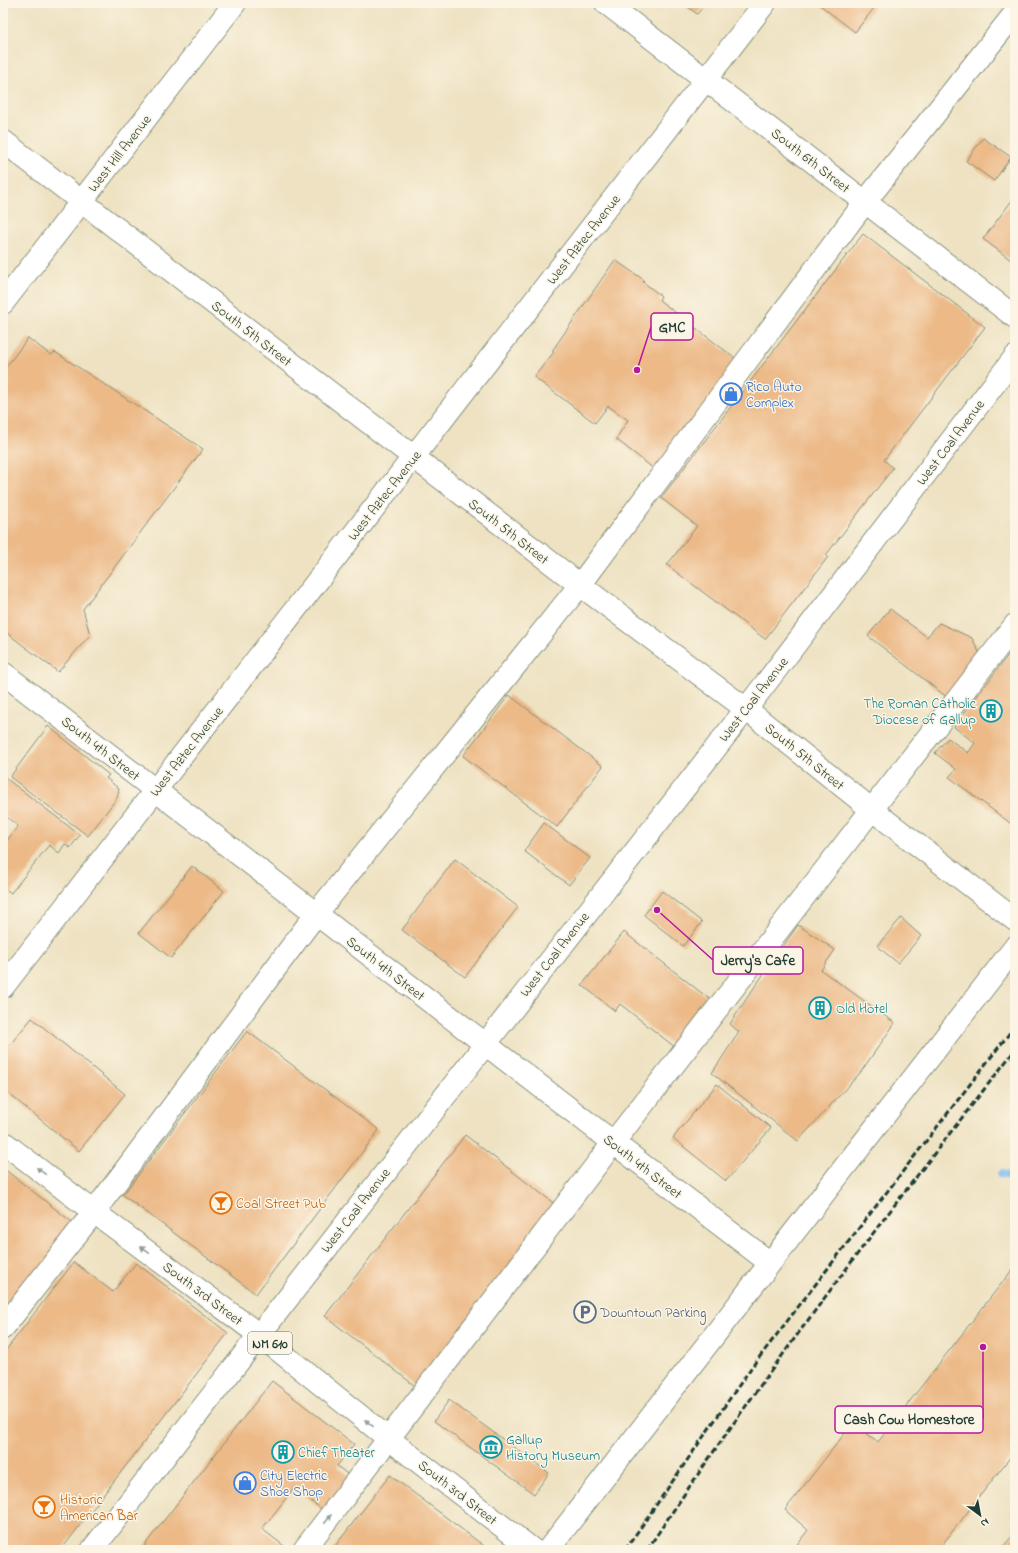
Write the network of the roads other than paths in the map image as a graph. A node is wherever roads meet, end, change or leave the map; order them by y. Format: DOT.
graph roads {
  1 [pos="235,3"];
  2 [pos="606,3"];
  3 [pos="765,3"];
  4 [pos="1015,13"];
  5 [pos="706,80"];
  6 [pos="3,141"];
  7 [pos="81,201"];
  8 [pos="865,202"];
  9 [pos="3,302"];
  10 [pos="1015,317"];
  11 [pos="1015,357"];
  12 [pos="413,457"];
  13 [pos="580,585"];
  14 [pos="1015,625"];
  15 [pos="3,673"];
  16 [pos="746,709"];
  17 [pos="156,790"];
  18 [pos="871,809"];
  19 [pos="316,914"];
  20 [pos="1015,920"];
  21 [pos="1015,947"];
  22 [pos="3,987"];
  23 [pos="485,1044"];
  24 [pos="3,1142"];
  25 [pos="613,1143"];
  26 [pos="94,1212"];
  27 [pos="770,1263"];
  28 [pos="3,1328"];
  29 [pos="258,1334"];
  30 [pos="389,1439"];
  31 [pos="92,1550"];
  32 [pos="304,1550"];
  33 [pos="533,1550"];
  34 [pos="548,1550"];
  1 -- 7 [label="street, West Hill Avenue"];
  2 -- 5 [label="street, South 6th Street"];
  3 -- 5 [label="street, West Aztec Avenue"];
  4 -- 8 [label="street"];
  5 -- 8 [label="street, South 6th Street"];
  5 -- 12 [label="street, West Aztec Avenue"];
  6 -- 7 [label="street, South 5th Street"];
  7 -- 9 [label="street, West Hill Avenue"];
  7 -- 12 [label="street, South 5th Street"];
  8 -- 10 [label="street, South 6th Street"];
  8 -- 13 [label="street"];
  11 -- 16 [label="street, West Coal Avenue"];
  12 -- 13 [label="street, South 5th Street"];
  12 -- 17 [label="street, West Aztec Avenue"];
  13 -- 16 [label="street, South 5th Street"];
  13 -- 19 [label="street"];
  14 -- 18 [label="street"];
  15 -- 17 [label="street, South 4th Street"];
  16 -- 18 [label="street, South 5th Street"];
  16 -- 23 [label="street, West Coal Avenue"];
  17 -- 19 [label="street, South 4th Street"];
  17 -- 22 [label="street, West Aztec Avenue"];
  18 -- 20 [label="street, South 5th Street"];
  18 -- 25 [label="street"];
  19 -- 23 [label="street, South 4th Street"];
  19 -- 26 [label="street"];
  21 -- 27 [label="street"];
  23 -- 25 [label="street, South 4th Street"];
  23 -- 29 [label="street, West Coal Avenue"];
  26 -- 24 [label="street, South 3rd Street / NM 610, one-way"];
  25 -- 27 [label="street, South 4th Street"];
  25 -- 30 [label="street"];
  26 -- 28 [label="street"];
  29 -- 26 [label="street, South 3rd Street / NM 610, one-way"];
  27 -- 34 [label="street"];
  30 -- 29 [label="street, South 3rd Street / NM 610, one-way"];
  29 -- 31 [label="street, West Coal Avenue"];
  32 -- 30 [label="street, one-way"];
  30 -- 33 [label="street, South 3rd Street / NM 610"];
}
